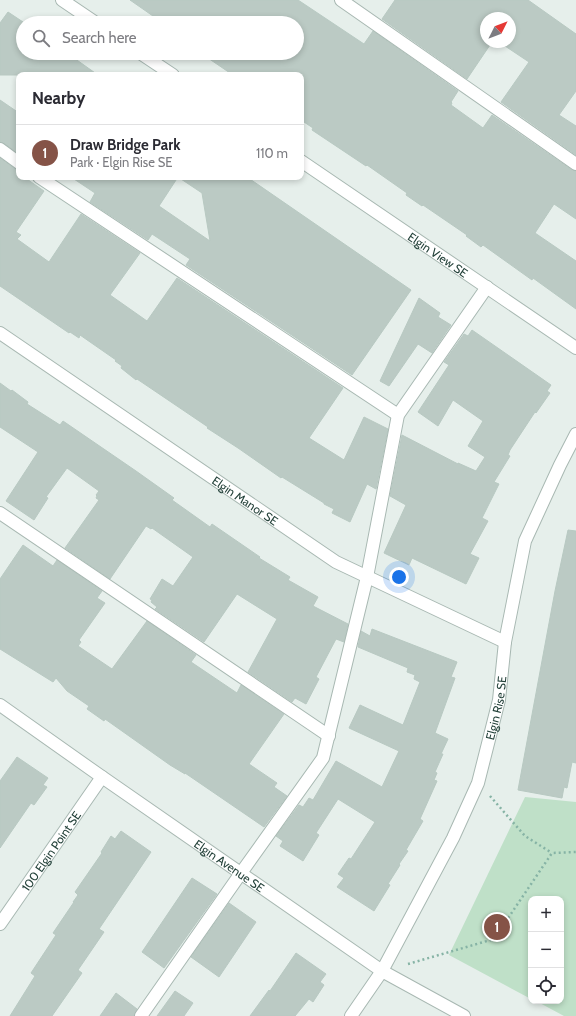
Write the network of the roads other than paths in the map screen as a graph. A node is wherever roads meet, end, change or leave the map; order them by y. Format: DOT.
graph roads {
  1 [pos="62,0"];
  2 [pos="340,0"];
  3 [pos="86,16"];
  4 [pos="150,60"];
  5 [pos="168,72"];
  6 [pos="0,149"];
  7 [pos="16,161"];
  8 [pos="304,163"];
  9 [pos="576,164"];
  10 [pos="45,180"];
  11 [pos="487,287"];
  12 [pos="0,333"];
  13 [pos="576,348"];
  14 [pos="398,415"];
  15 [pos="576,434"];
  16 [pos="0,513"];
  17 [pos="367,577"];
  18 [pos="505,642"];
  19 [pos="0,705"];
  20 [pos="329,736"];
  21 [pos="102,777"];
  22 [pos="240,873"];
  23 [pos="0,924"];
  24 [pos="382,971"];
  25 [pos="141,1016"];
  26 [pos="351,1016"];
  27 [pos="464,1016"];
  1 -- 3 [label="street"];
  2 -- 9 [label="street"];
  4 -- 5 [label="street"];
  6 -- 7 [label="street"];
  8 -- 11 [label="street, Elgin View SE"];
  10 -- 14 [label="street"];
  11 -- 13 [label="street, Elgin View SE"];
  11 -- 14 [label="street"];
  12 -- 17 [label="street, Elgin Manor SE"];
  14 -- 17 [label="street"];
  15 -- 18 [label="street, Elgin Rise SE"];
  16 -- 20 [label="street"];
  17 -- 18 [label="street, Elgin Manor SE"];
  17 -- 20 [label="street"];
  18 -- 24 [label="street, Elgin Rise SE"];
  19 -- 21 [label="street, Elgin Avenue SE"];
  20 -- 22 [label="street"];
  21 -- 22 [label="street, Elgin Avenue SE"];
  21 -- 23 [label="street, 100 Elgin Point SE"];
  22 -- 24 [label="street, Elgin Avenue SE"];
  22 -- 25 [label="street"];
  24 -- 26 [label="street, Elgin Rise SE"];
  24 -- 27 [label="street, Elgin Avenue SE"];
}
